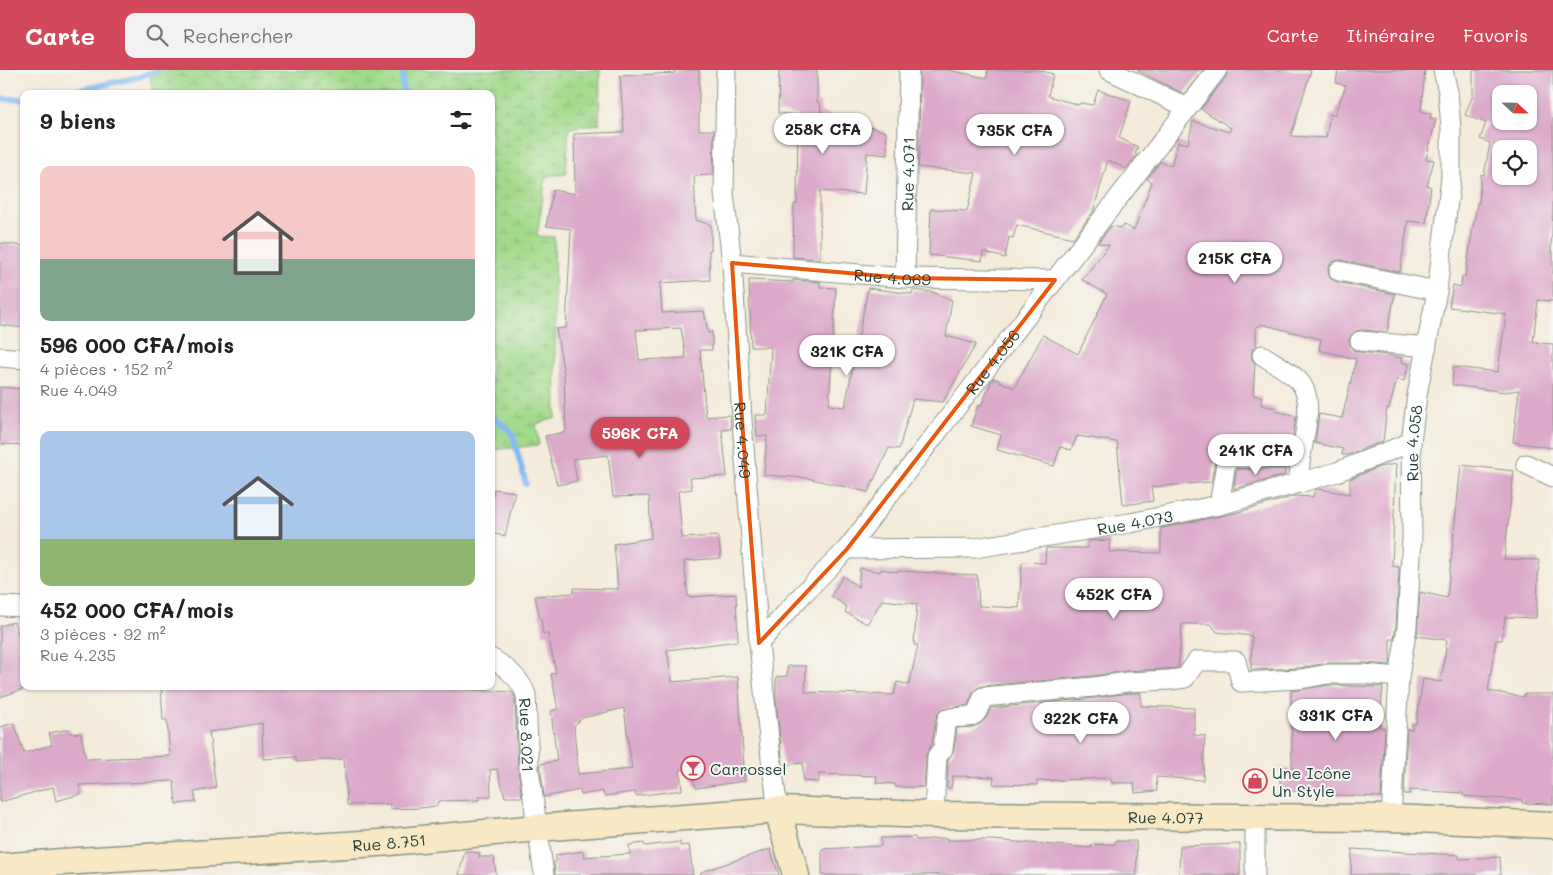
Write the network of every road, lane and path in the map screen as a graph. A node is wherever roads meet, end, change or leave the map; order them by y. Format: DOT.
graph roads {
  1 [pos="726,70"];
  2 [pos="909,70"];
  3 [pos="1109,70"];
  4 [pos="1217,70"];
  5 [pos="1443,70"];
  6 [pos="1188,108"];
  7 [pos="732,263"];
  8 [pos="1339,270"];
  9 [pos="905,278"];
  10 [pos="1055,280"];
  11 [pos="1437,292"];
  12 [pos="1360,341"];
  13 [pos="1427,347"];
  14 [pos="1262,355"];
  15 [pos="0,357"];
  16 [pos="20,359"];
  17 [pos="1411,442"];
  18 [pos="1300,458"];
  19 [pos="1526,464"];
  20 [pos="1553,477"];
  21 [pos="1299,483"];
  22 [pos="1219,505"];
  23 [pos="847,549"];
  24 [pos="0,606"];
  25 [pos="20,607"];
  26 [pos="759,644"];
  27 [pos="495,660"];
  28 [pos="1399,677"];
  29 [pos="778,810"];
  30 [pos="934,815"];
  31 [pos="1255,816"];
  32 [pos="1391,818"];
  33 [pos="1553,825"];
  34 [pos="537,828"];
  35 [pos="0,867"];
  36 [pos="63,868"];
  37 [pos="544,875"];
  38 [pos="796,875"];
  39 [pos="1255,875"];
  1 -- 7 [label="street, Rue 4.049"];
  2 -- 9 [label="street, Rue 4.071"];
  3 -- 6 [label="street"];
  4 -- 6 [label="street, Rue 4.056"];
  5 -- 11 [label="street, Rue 4.058"];
  6 -- 10 [label="street, Rue 4.056"];
  7 -- 9 [label="street, Rue 4.069"];
  7 -- 26 [label="street, Rue 4.049"];
  8 -- 11 [label="street"];
  9 -- 10 [label="street, Rue 4.069"];
  10 -- 23 [label="street, Rue 4.056"];
  11 -- 13 [label="street, Rue 4.058"];
  12 -- 13 [label="street"];
  13 -- 17 [label="street, Rue 4.058"];
  14 -- 18 [label="street"];
  15 -- 16 [label="street"];
  17 -- 21 [label="street, Rue 4.073"];
  17 -- 28 [label="street, Rue 4.058"];
  18 -- 21 [label="street"];
  18 -- 22 [label="street"];
  19 -- 20 [label="street"];
  21 -- 22 [label="street, Rue 4.073"];
  22 -- 23 [label="street, Rue 4.073"];
  23 -- 26 [label="street, Rue 4.056"];
  24 -- 25 [label="street"];
  26 -- 29 [label="street, Rue 4.049"];
  27 -- 34 [label="street, Rue 8.021"];
  28 -- 30 [label="street"];
  28 -- 32 [label="street, Rue 4.058"];
  29 -- 30 [label="main road, Rue 4.077"];
  29 -- 34 [label="main road, Rue 8.751"];
  29 -- 38 [label="main road"];
  30 -- 31 [label="main road, Rue 4.077"];
  31 -- 32 [label="main road, Rue 4.077"];
  31 -- 39 [label="street"];
  32 -- 33 [label="main road, Rue 4.077"];
  34 -- 36 [label="main road, Rue 8.751"];
  34 -- 37 [label="street, Rue 8.021"];
  35 -- 36 [label="main road, Rue 8.751"];
}
